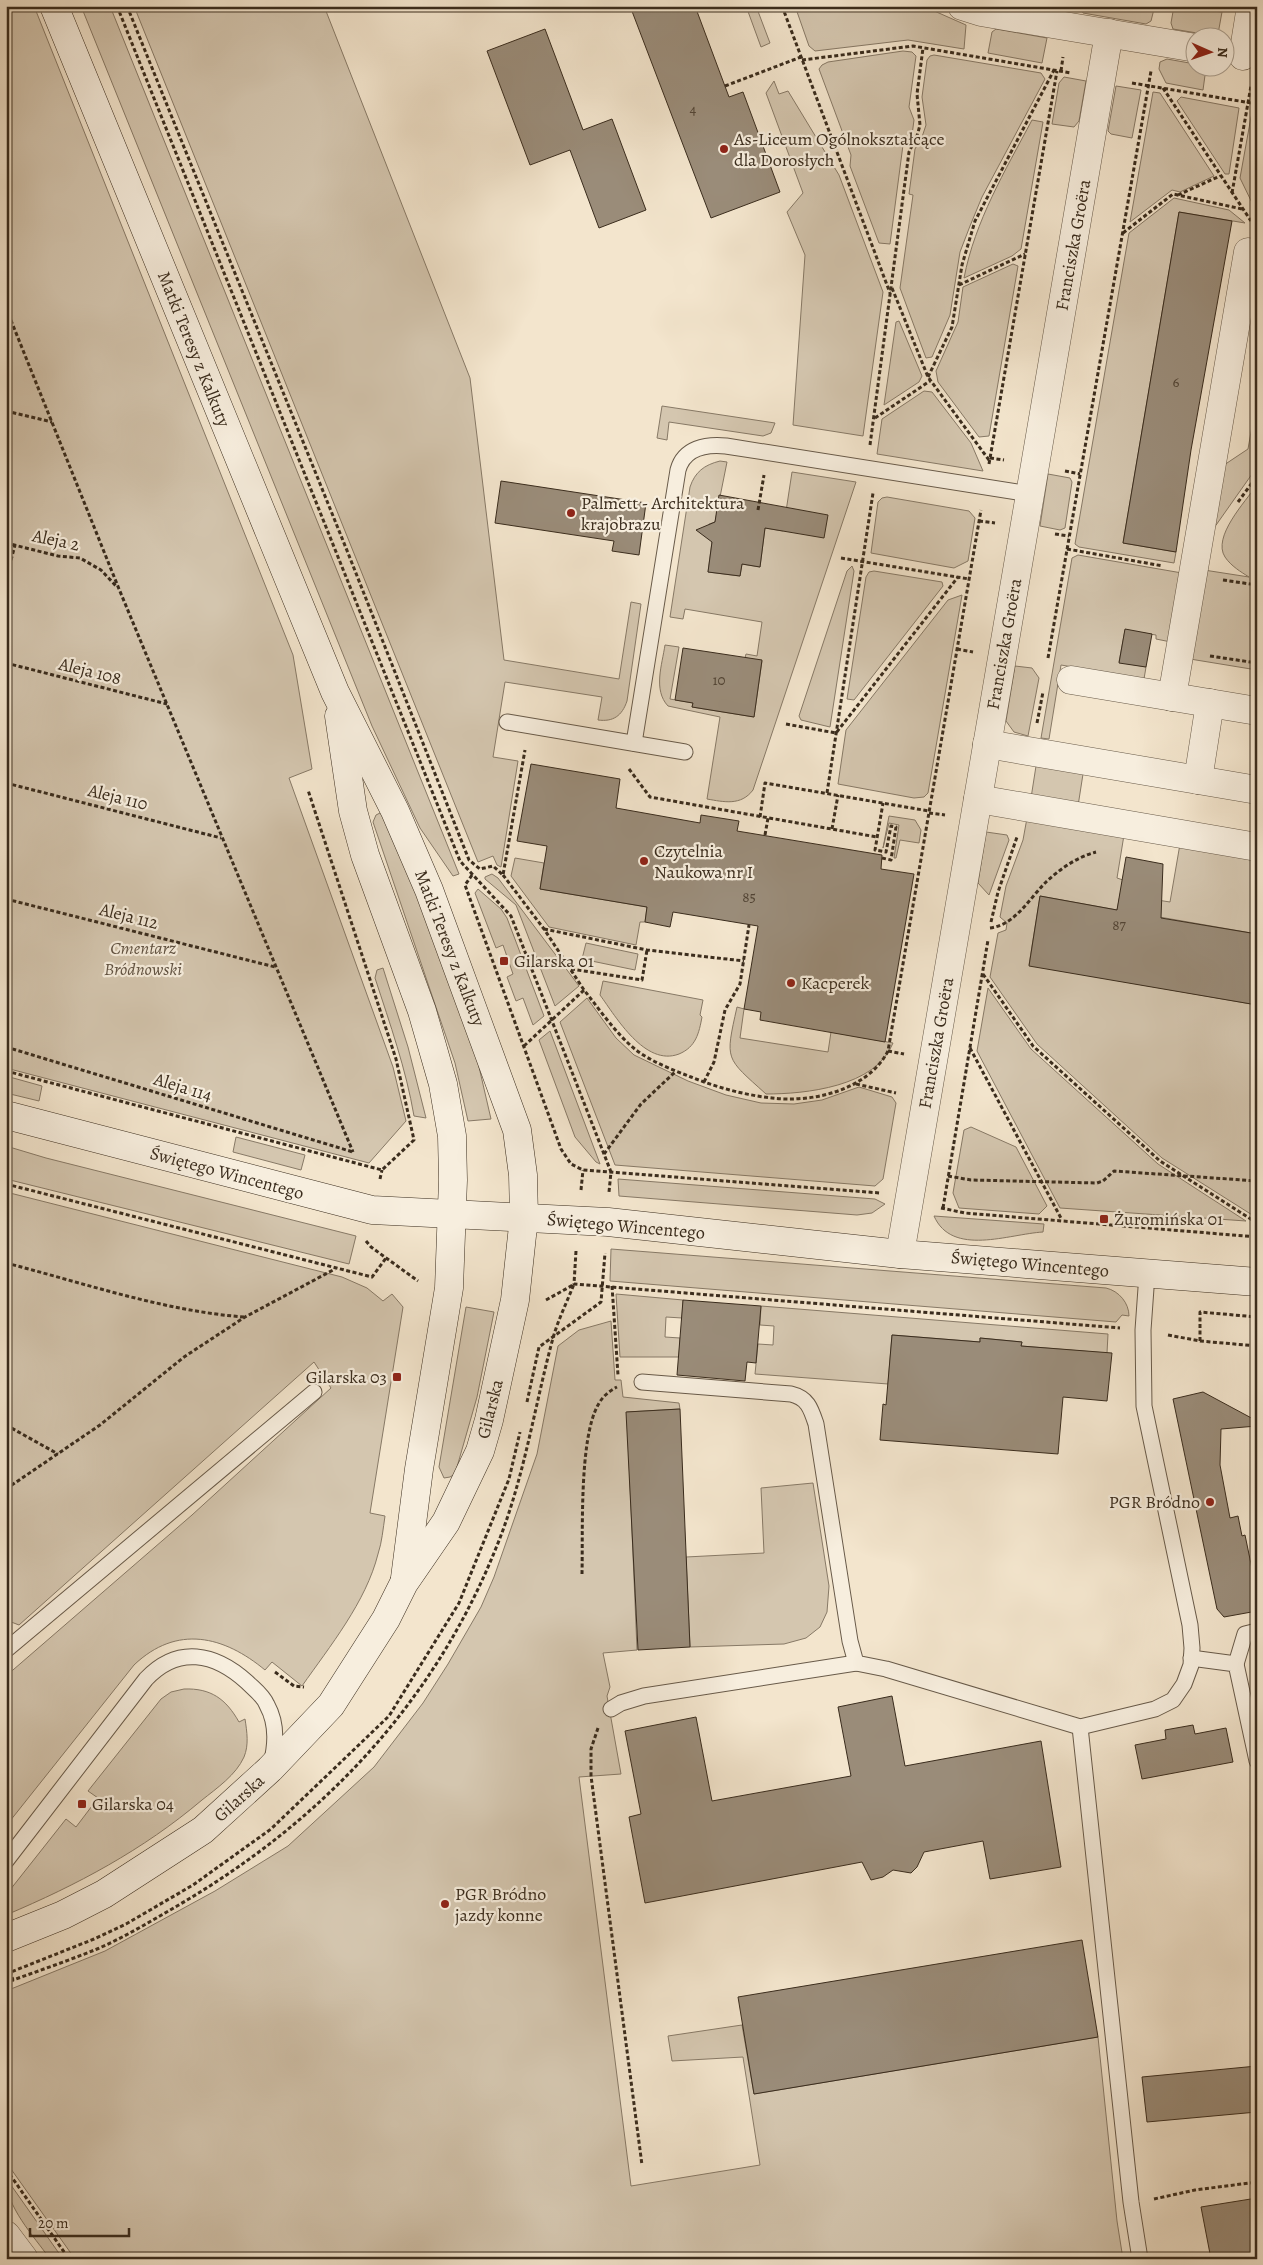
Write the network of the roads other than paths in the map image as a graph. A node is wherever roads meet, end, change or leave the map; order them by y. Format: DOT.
graph roads {
  1 [pos="54,6"];
  2 [pos="962,6"];
  3 [pos="1251,6"];
  4 [pos="1109,34"];
  5 [pos="1186,46"];
  6 [pos="1245,57"];
  7 [pos="1248,252"];
  8 [pos="1030,494"];
  9 [pos="1070,680"];
  10 [pos="335,692"];
  11 [pos="1172,697"];
  12 [pos="1210,703"];
  13 [pos="1257,710"];
  14 [pos="507,722"];
  15 [pos="634,744"];
  16 [pos="987,744"];
  17 [pos="685,752"];
  18 [pos="1198,780"];
  19 [pos="1257,790"];
  20 [pos="978,799"];
  21 [pos="1257,847"];
  22 [pos="6,1115"];
  23 [pos="452,1214"];
  24 [pos="524,1217"];
  25 [pos="900,1254"];
  26 [pos="1147,1274"];
  27 [pos="1257,1282"];
  28 [pos="642,1382"];
  29 [pos="314,1392"];
  30 [pos="404,1583"];
  31 [pos="1257,1631"];
  32 [pos="6,1650"];
  33 [pos="1191,1658"];
  34 [pos="856,1663"];
  35 [pos="1236,1664"];
  36 [pos="611,1709"];
  37 [pos="1080,1727"];
  38 [pos="1257,1761"];
  39 [pos="270,1769"];
  40 [pos="6,1861"];
  41 [pos="6,1938"];
  42 [pos="6,2235"];
  43 [pos="24,2259"];
  44 [pos="1140,2259"];
  1 -- 10 [label="street, Matki Teresy z Kalkuty"];
  2 -- 4 [label="street"];
  3 -- 6 [label="street"];
  4 -- 5 [label="street"];
  4 -- 8 [label="street, Franciszka Groëra"];
  7 -- 11 [label="street"];
  8 -- 15 [label="lane"];
  8 -- 16 [label="street, Franciszka Groëra"];
  9 -- 11 [label="street"];
  10 -- 23 [label="street, Matki Teresy z Kalkuty"];
  10 -- 24 [label="street, Matki Teresy z Kalkuty"];
  11 -- 12 [label="street"];
  12 -- 13 [label="street"];
  12 -- 18 [label="street"];
  14 -- 15 [label="lane"];
  15 -- 17 [label="lane"];
  16 -- 18 [label="street"];
  16 -- 20 [label="street, Franciszka Groëra"];
  18 -- 19 [label="street"];
  20 -- 21 [label="street"];
  20 -- 25 [label="street, Franciszka Groëra"];
  22 -- 23 [label="street, Świętego Wincentego"];
  23 -- 24 [label="street, Świętego Wincentego"];
  23 -- 30 [label="street, Gilarska"];
  24 -- 25 [label="street, Świętego Wincentego"];
  24 -- 30 [label="street, Gilarska"];
  25 -- 26 [label="street, Świętego Wincentego"];
  26 -- 27 [label="street, Świętego Wincentego"];
  26 -- 33 [label="lane"];
  28 -- 34 [label="lane"];
  29 -- 32 [label="lane"];
  30 -- 39 [label="street, Gilarska"];
  31 -- 35 [label="lane"];
  33 -- 35 [label="lane"];
  33 -- 37 [label="lane"];
  34 -- 36 [label="lane"];
  34 -- 37 [label="lane"];
  35 -- 38 [label="lane"];
  37 -- 44 [label="lane"];
  39 -- 40 [label="lane"];
  39 -- 41 [label="street, Gilarska"];
  42 -- 43 [label="street"];
}
